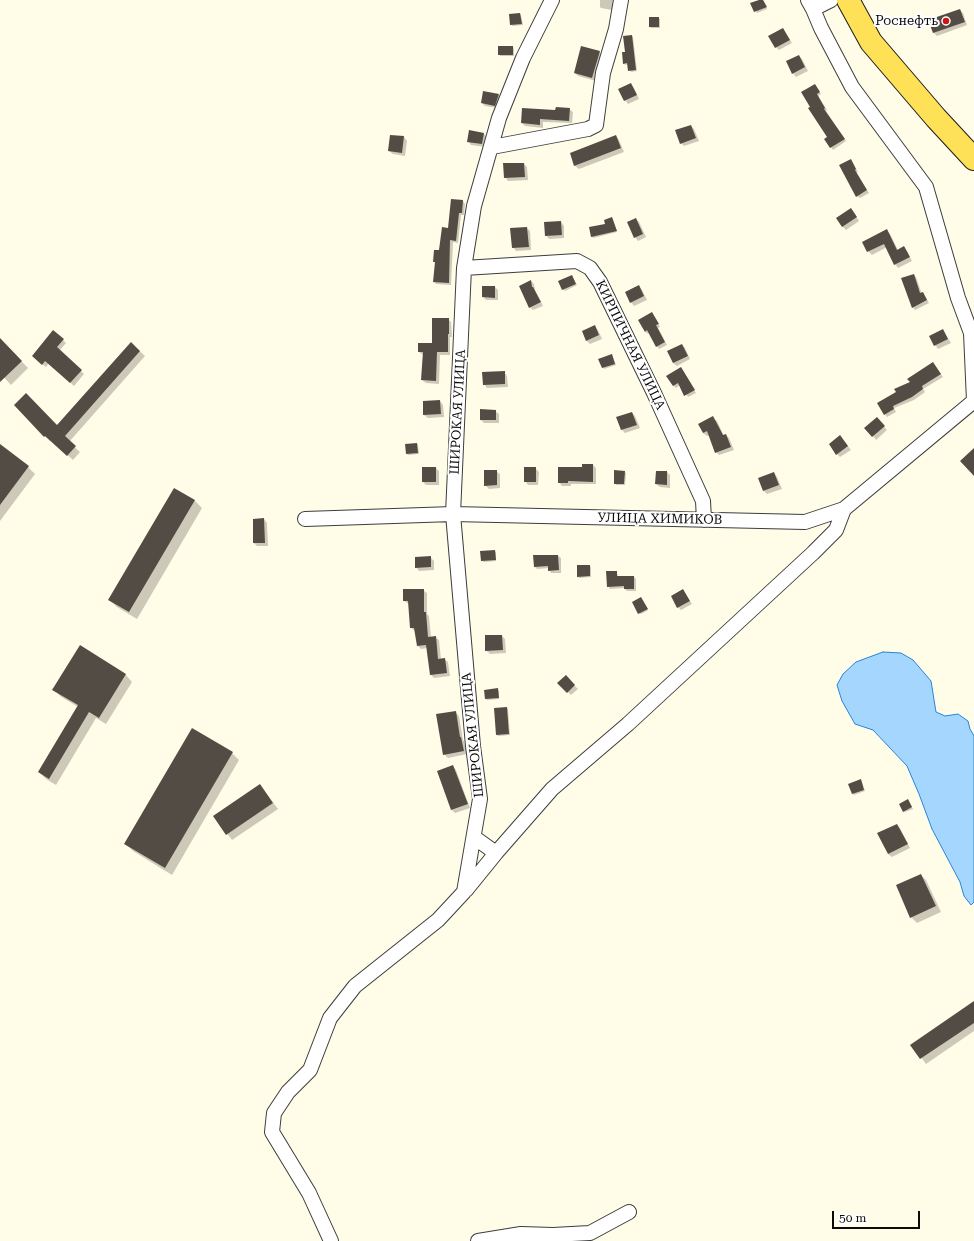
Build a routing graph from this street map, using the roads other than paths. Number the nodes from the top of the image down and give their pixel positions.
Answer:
1 (552, 0) edge
2 (621, 0) edge
3 (831, 0) edge
4 (848, 0) edge
5 (811, 5) edge
6 (492, 147) junction
7 (974, 159) edge
8 (464, 268) junction
9 (974, 401) edge
10 (844, 509) junction
11 (453, 514) junction
12 (305, 518) dead end
13 (704, 520) junction
14 (474, 838) junction
15 (496, 853) junction
16 (464, 892) junction
17 (628, 1212) dead end
18 (331, 1241) edge
19 (478, 1241) edge

1 - 6 street, ШИРОКАЯ УЛИЦА
2 - 6 street
3 - 5 street
4 - 7 main road
5 - 9 street
6 - 8 street, ШИРОКАЯ УЛИЦА
8 - 11 street, ШИРОКАЯ УЛИЦА
8 - 13 street, КИРПИЧНАЯ УЛИЦА
9 - 10 street, УЛИЦА ХИМИКОВ
10 - 13 street, УЛИЦА ХИМИКОВ
10 - 15 street
11 - 12 street, УЛИЦА ХИМИКОВ
11 - 13 street, УЛИЦА ХИМИКОВ
11 - 14 street, ШИРОКАЯ УЛИЦА
14 - 15 street
14 - 16 street, ШИРОКАЯ УЛИЦА
15 - 16 street
16 - 18 street
17 - 19 street

